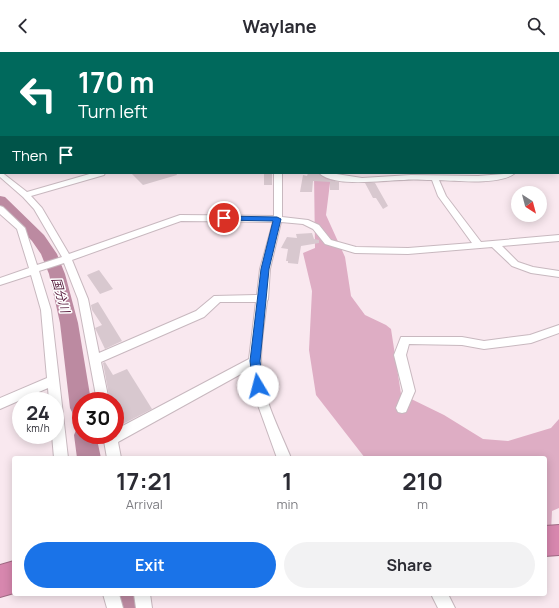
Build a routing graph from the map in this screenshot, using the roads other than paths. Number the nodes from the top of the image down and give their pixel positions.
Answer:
1 (1, 174) edge
2 (98, 174) edge
3 (280, 174) edge
4 (326, 174) edge
5 (508, 174) edge
6 (435, 179) junction
7 (26, 195) junction
8 (0, 209) edge
9 (277, 219) junction
10 (559, 238) edge
11 (478, 244) junction
12 (495, 244) junction
13 (64, 259) junction
14 (39, 268) junction
15 (559, 274) edge
16 (0, 282) edge
17 (263, 300) junction
18 (559, 329) edge
19 (95, 360) junction
20 (255, 361) junction
21 (54, 380) junction
22 (101, 392) edge
23 (0, 404) edge
24 (402, 408) dead end
25 (124, 430) edge
26 (111, 444) edge
27 (61, 456) edge
28 (114, 456) edge
29 (283, 456) edge
30 (559, 540) edge
31 (547, 541) edge
32 (12, 578) edge
33 (0, 581) edge
34 (112, 596) edge
35 (142, 596) edge
36 (440, 596) edge
37 (115, 608) edge
38 (144, 608) edge
39 (447, 608) edge

1 - 7 street
2 - 7 street
3 - 9 street
4 - 6 street
5 - 6 street
6 - 11 street
7 - 13 street
8 - 14 street
9 - 11 street
9 - 13 street
9 - 17 street
10 - 12 street
11 - 12 street
12 - 15 street
13 - 14 street
13 - 19 street
14 - 16 street
14 - 21 street
17 - 19 street
17 - 20 street
18 - 24 street
19 - 22 street
20 - 25 street
20 - 29 street
21 - 23 street
21 - 27 street
26 - 28 street
30 - 31 highway
32 - 33 highway
34 - 37 street
35 - 38 street
36 - 39 street

